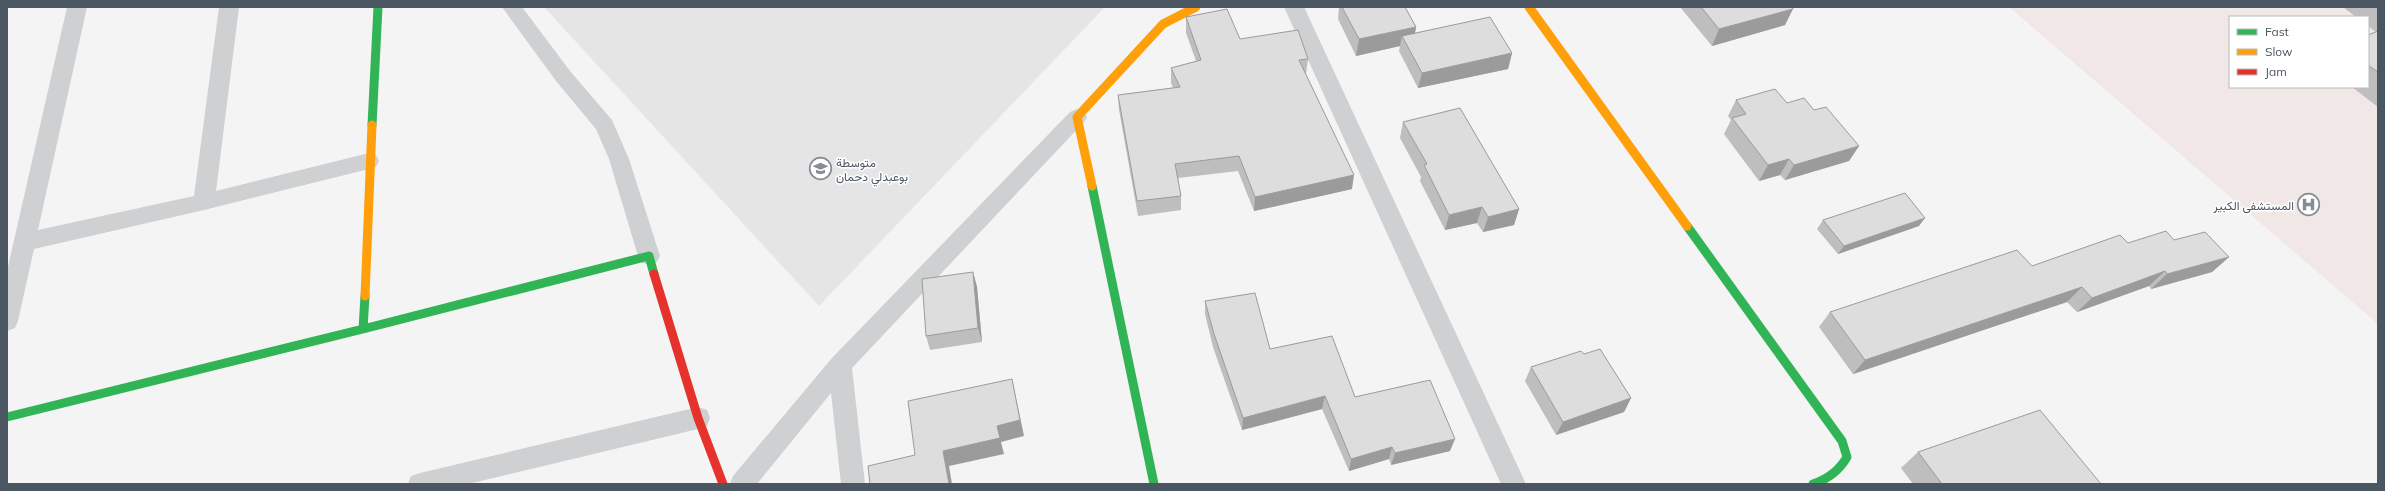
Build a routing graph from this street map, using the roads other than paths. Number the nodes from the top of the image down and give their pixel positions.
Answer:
1 (77, 7) edge
2 (229, 7) edge
3 (378, 7) edge
4 (512, 7) edge
5 (1196, 7) edge
6 (1294, 7) edge
7 (1529, 7) edge
8 (1077, 117) junction
9 (369, 161) junction
10 (204, 202) junction
11 (24, 242) junction
12 (649, 256) junction
13 (7, 321) edge
14 (363, 329) junction
15 (840, 365) junction
16 (7, 417) edge
17 (698, 418) junction
18 (420, 484) edge
19 (723, 484) edge
20 (742, 484) edge
21 (853, 484) edge
22 (1154, 484) edge
23 (1514, 484) edge
24 (1813, 484) edge

1 - 11 street
2 - 10 street
3 - 9 street
4 - 12 street
5 - 8 street
6 - 23 street
7 - 24 street
8 - 15 street
8 - 22 street
9 - 10 street
9 - 14 street
10 - 11 street
11 - 13 street
12 - 14 street
12 - 17 street
14 - 16 street
15 - 20 street
15 - 21 street
17 - 18 street
17 - 19 street

